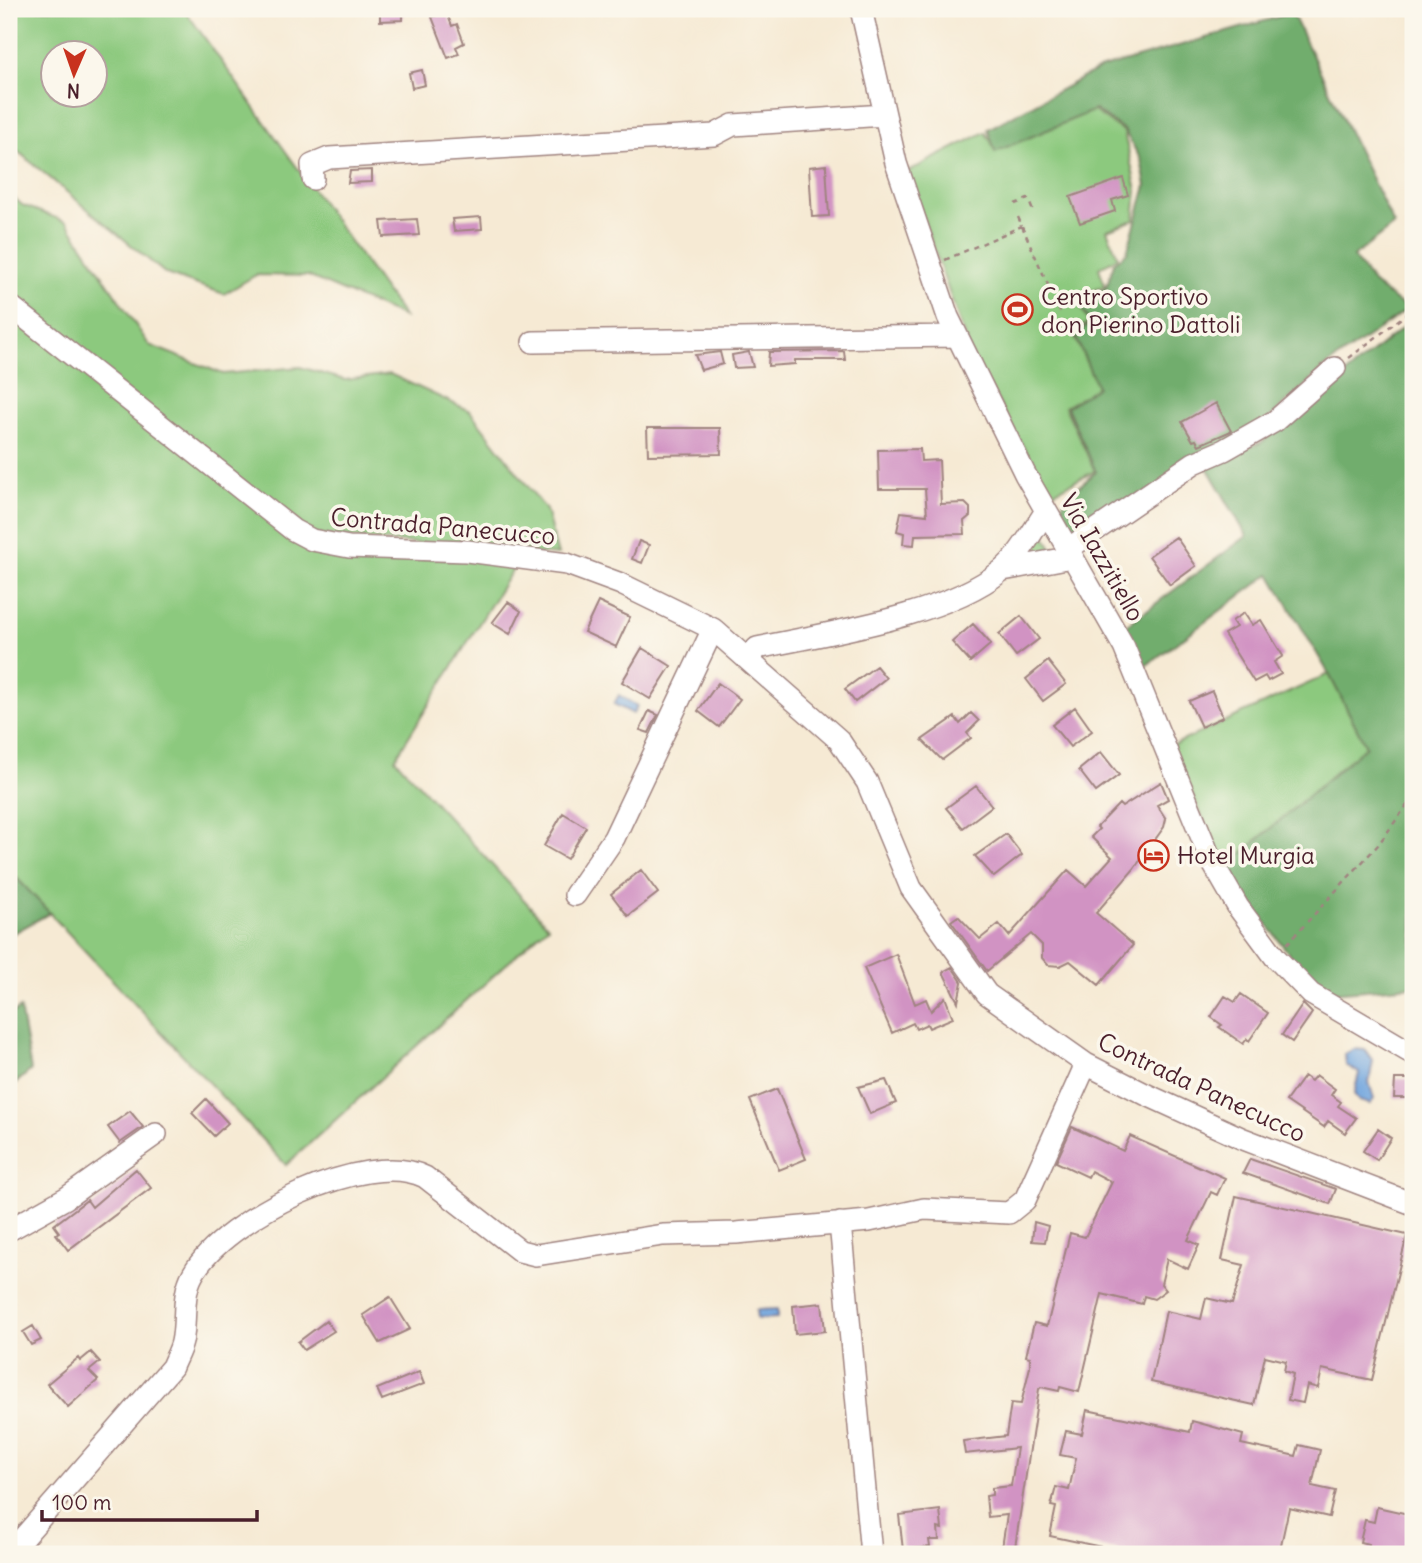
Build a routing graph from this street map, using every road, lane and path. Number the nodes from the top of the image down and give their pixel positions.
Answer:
1 (861, 9) edge
2 (884, 115) junction
3 (313, 179) dead end
4 (1015, 204) dead end
5 (1033, 211) dead end
6 (1018, 217) dead end
7 (1022, 226) junction
8 (942, 261) dead end
9 (9, 305) edge
10 (1413, 309) edge
11 (1060, 312) dead end
12 (957, 336) junction
13 (533, 342) dead end
14 (1335, 369) joint
15 (1046, 511) junction
16 (1070, 553) junction
17 (1003, 570) junction
18 (713, 629) junction
19 (748, 657) junction
20 (1413, 797) edge
21 (575, 895) dead end
22 (1275, 957) junction
23 (1413, 1054) edge
24 (1086, 1064) junction
25 (156, 1134) dead end
26 (1413, 1204) edge
27 (840, 1223) junction
28 (9, 1230) edge
29 (9, 1554) edge
30 (872, 1554) edge

1 - 2 street, Via Iazzitiello
2 - 3 street
2 - 12 street, Via Iazzitiello
4 - 5 path
6 - 7 path
7 - 8 path
7 - 11 path
9 - 18 street, Contrada Panecucco
10 - 14 path
12 - 13 street
12 - 15 street, Via Iazzitiello
14 - 16 street
15 - 16 street, Via Iazzitiello
15 - 17 street
16 - 17 street
16 - 22 street, Via Iazzitiello
17 - 19 street
18 - 19 street, Contrada Panecucco
18 - 21 street
19 - 24 street, Contrada Panecucco
20 - 22 path
22 - 23 street, Via Iazzitiello
24 - 26 street, Contrada Panecucco
24 - 27 street
25 - 28 street
27 - 29 street
27 - 30 street

